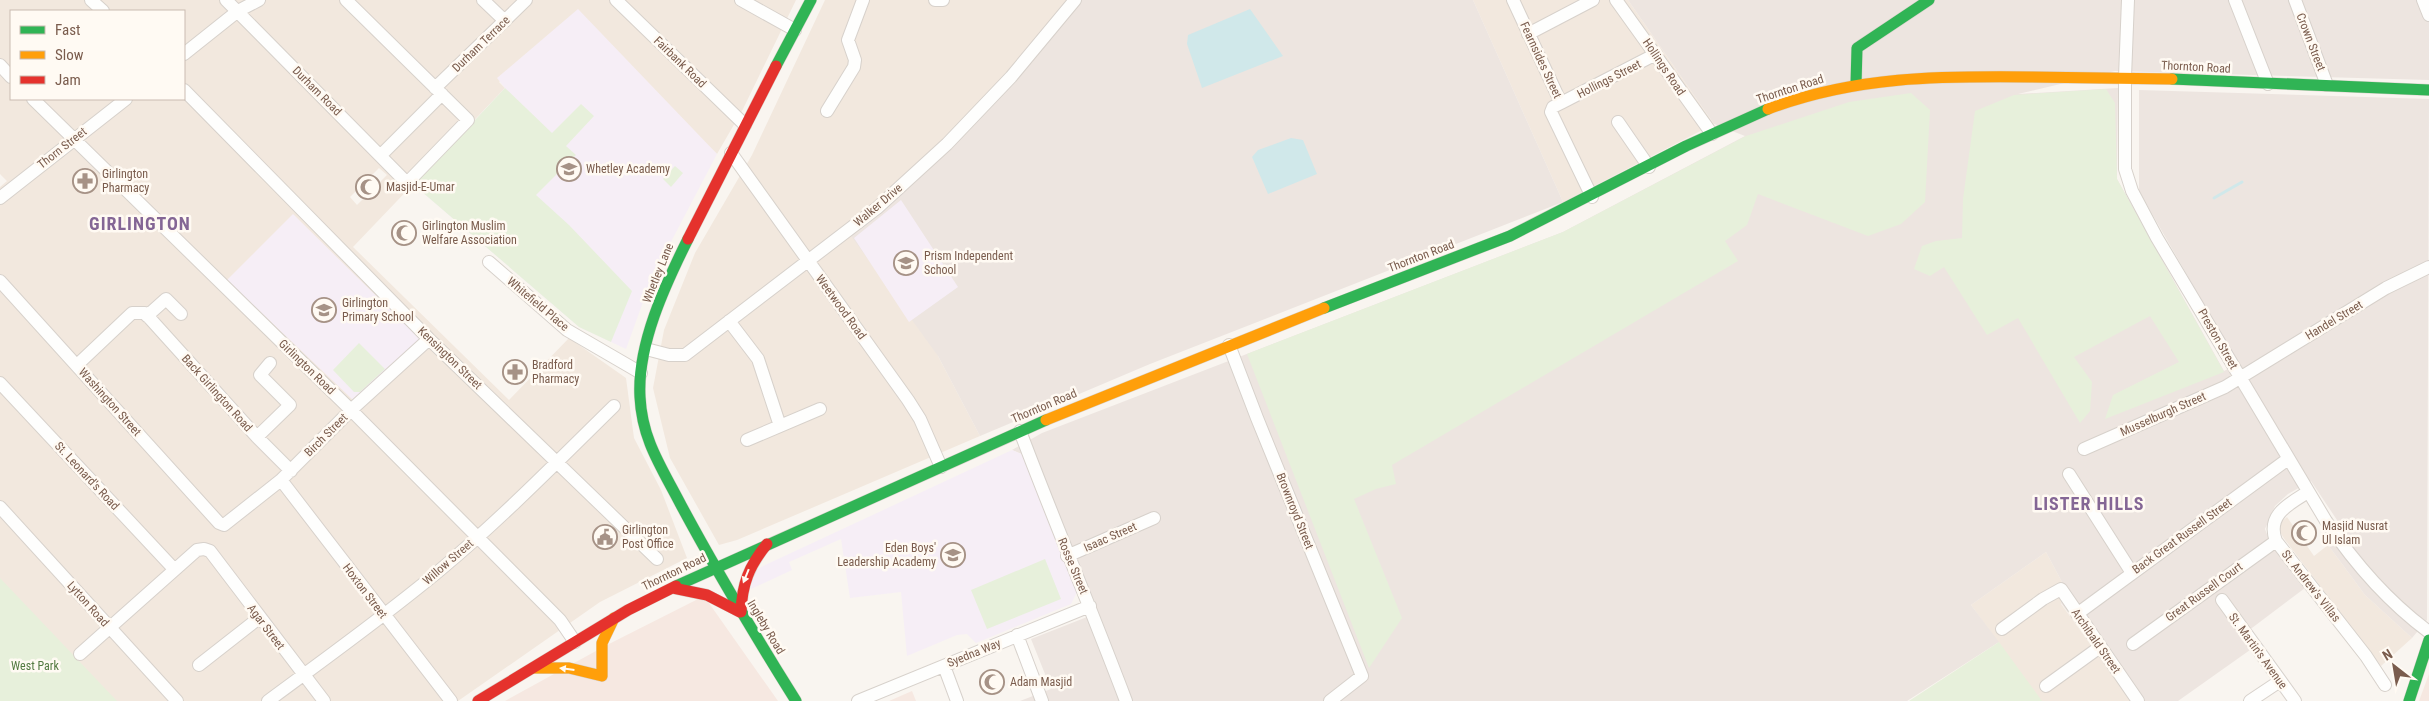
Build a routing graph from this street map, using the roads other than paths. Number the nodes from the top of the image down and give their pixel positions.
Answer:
1 (91, 0) edge
2 (226, 0) edge
3 (259, 0) edge
4 (346, 0) edge
5 (482, 0) edge
6 (526, 0) edge
7 (616, 0) edge
8 (741, 0) edge
9 (811, 0) edge
10 (863, 0) edge
11 (935, 0) edge
12 (944, 0) edge
13 (1075, 0) edge
14 (1513, 0) edge
15 (1593, 0) edge
16 (1616, 0) edge
17 (2128, 0) edge
18 (2235, 0) edge
19 (2295, 0) edge
20 (2423, 0) edge
21 (1920, 2) edge
22 (102, 10) edge
23 (238, 11) junction
24 (2429, 15) edge
25 (505, 21) junction
26 (795, 30) junction
27 (1528, 34) junction
28 (185, 53) edge
29 (1656, 54) junction
30 (0, 66) edge
31 (10, 76) edge
32 (2125, 77) junction
33 (1856, 84) junction
34 (2268, 84) junction
35 (2327, 85) junction
36 (2429, 90) edge
37 (185, 91) edge
38 (439, 91) junction
39 (34, 100) edge
40 (125, 100) edge
41 (1561, 104) junction
42 (828, 111) dead end
43 (1618, 122) dead end
44 (745, 125) junction
45 (1712, 134) junction
46 (73, 139) junction
47 (731, 153) junction
48 (380, 156) junction
49 (1649, 167) junction
50 (1592, 197) junction
51 (0, 198) edge
52 (807, 261) junction
53 (489, 262) dead end
54 (2429, 267) edge
55 (0, 281) edge
56 (181, 314) dead end
57 (146, 315) junction
58 (729, 321) junction
59 (430, 339) junction
60 (1229, 344) junction
61 (646, 349) junction
62 (270, 363) dead end
63 (77, 365) junction
64 (641, 373) junction
65 (2241, 378) junction
66 (0, 383) edge
67 (614, 406) dead end
68 (820, 409) dead end
69 (351, 410) junction
70 (780, 426) junction
71 (1020, 431) junction
72 (257, 437) junction
73 (747, 440) dead end
74 (2084, 449) dead end
75 (2288, 459) junction
76 (558, 461) junction
77 (941, 467) junction
78 (290, 470) junction
79 (2069, 474) dead end
80 (281, 480) junction
81 (2308, 492) junction
82 (0, 507) edge
83 (1154, 518) dead end
84 (219, 523) joint
85 (476, 536) junction
86 (2276, 541) junction
87 (768, 544) junction
88 (1067, 556) junction
89 (657, 559) dead end
90 (715, 567) junction
91 (174, 569) junction
92 (2132, 573) junction
93 (674, 588) junction
94 (2217, 593) junction
95 (1090, 606) junction
96 (741, 613) junction
97 (2077, 614) junction
98 (384, 615) junction
99 (259, 618) junction
100 (614, 618) junction
101 (110, 627) junction
102 (2002, 628) dead end
103 (2429, 632) edge
104 (1017, 635) junction
105 (2429, 640) edge
106 (575, 642) junction
107 (2133, 644) dead end
108 (2100, 647) junction
109 (80, 654) dead end
110 (199, 665) dead end
111 (944, 666) junction
112 (532, 668) junction
113 (303, 675) junction
114 (2280, 681) junction
115 (2385, 685) dead end
116 (2046, 686) dead end
117 (177, 701) edge
118 (268, 701) edge
119 (324, 701) edge
120 (451, 701) edge
121 (478, 701) edge
122 (796, 701) edge
123 (858, 701) edge
124 (957, 701) edge
125 (1042, 701) edge
126 (1126, 701) edge
127 (1330, 701) edge
128 (2138, 701) edge
129 (2250, 701) edge
130 (2295, 701) edge
131 (2409, 701) edge

1 - 22 street
2 - 23 street, Durham Road
3 - 23 street
4 - 38 street
5 - 25 street
6 - 25 street, Durham Terrace
7 - 44 street, Fairbank Road
8 - 26 street
9 - 26 main road, Whetley Lane
10 - 42 street
11 - 12 street
13 - 52 street, Walker Drive
14 - 27 street, Fearnsides Street
15 - 27 street
16 - 29 street, Hollings Road
17 - 32 street, Preston Street
18 - 34 street
19 - 35 street, Crown Street
20 - 24 street
21 - 33 main road
23 - 28 street
23 - 48 street, Durham Road
25 - 38 street, Durham Terrace
26 - 44 main road, Whetley Lane
27 - 41 street, Fearnsides Street
29 - 41 street, Hollings Street
29 - 45 street, Hollings Road
30 - 31 street
32 - 33 main road, Thornton Road
32 - 34 main road, Thornton Road
32 - 65 street, Preston Street
33 - 45 main road, Thornton Road
34 - 35 main road, Thornton Road
35 - 36 main road, Thornton Road
37 - 59 street, Kensington Street
38 - 48 street, Durham Terrace
38 - 48 street, Durham Road
39 - 46 street, Girlington Road
40 - 46 street, Thorn Street
41 - 50 street, Fearnsides Street
43 - 49 street
44 - 47 main road, Whetley Lane
45 - 49 main road, Thornton Road
46 - 51 street, Thorn Street
46 - 69 street, Girlington Road
47 - 52 street, Weetwood Road
47 - 61 main road, Whetley Lane
49 - 50 main road, Thornton Road
50 - 60 main road, Thornton Road
52 - 58 street, Walker Drive
52 - 77 street, Weetwood Road
53 - 64 street, Whitefield Place
54 - 65 street, Handel Street
55 - 63 street, Washington Street
56 - 57 street
57 - 63 street
57 - 72 street, Back Girlington Road
58 - 61 street, Walker Drive
58 - 70 street
59 - 69 street, Birch Street
59 - 76 street, Kensington Street
60 - 71 main road, Thornton Road
60 - 127 street, Brownroyd Street
61 - 64 main road, Whetley Lane
62 - 72 street
63 - 84 street, Washington Street
64 - 90 main road, Whetley Lane
65 - 74 street, Musselburgh Street
65 - 75 street, Preston Street
66 - 91 street, St. Leonard's Road
67 - 76 street, Willow Street
68 - 70 street
69 - 78 street, Birch Street
69 - 85 street, Girlington Road
70 - 73 street
71 - 77 main road, Thornton Road
71 - 88 street, Rosse Street
72 - 78 street, Back Girlington Road
75 - 81 street, Preston Street
75 - 92 street, Back Great Russell Street
76 - 85 street, Willow Street
76 - 89 street, Kensington Street
77 - 87 main road, Thornton Road
78 - 80 street, Birch Street
79 - 92 street
80 - 84 street, Birch Street
80 - 98 street, Hoxton Street
81 - 86 street, St. Andrew's Villas
81 - 103 street, Preston Street
82 - 101 street, Lytton Road
83 - 88 street, Isaac Street
85 - 98 street, Willow Street
85 - 106 street, Girlington Road
86 - 94 street, Great Russell Court
86 - 115 street, St. Andrew's Villas
87 - 90 main road, Thornton Road
87 -> 96 main road
88 - 95 street, Rosse Street
90 - 93 main road, Thornton Road
90 - 96 main road, Ingleby Road
91 - 99 street, Agar Street
91 - 101 street
92 - 97 street, Back Great Russell Street
93 - 96 main road
93 - 100 main road, Thornton Road
94 - 107 street, Great Russell Court
94 - 114 street, St. Martin's Avenue
95 - 104 street, Syedna Way
95 - 126 street, Rosse Street
96 - 122 main road, Ingleby Road
97 - 102 street, Archibald Street
97 - 108 street, Archibald Street
98 - 113 street, Willow Street
98 - 120 street, Hoxton Street
99 - 110 street
99 - 113 street, Agar Street
100 - 106 main road, Thornton Road
100 -> 112 main road
101 - 109 street
101 - 117 street, Lytton Road
104 - 111 street, Syedna Way
104 - 125 street
105 - 131 main road
106 - 112 main road, Thornton Road
108 - 116 street
108 - 128 street, Archibald Street
111 - 123 street, Syedna Way
111 - 124 street
112 - 121 main road, Thornton Road
113 - 118 street, Willow Street
113 - 119 street, Agar Street
114 - 129 street
114 - 130 street, St. Martin's Avenue

